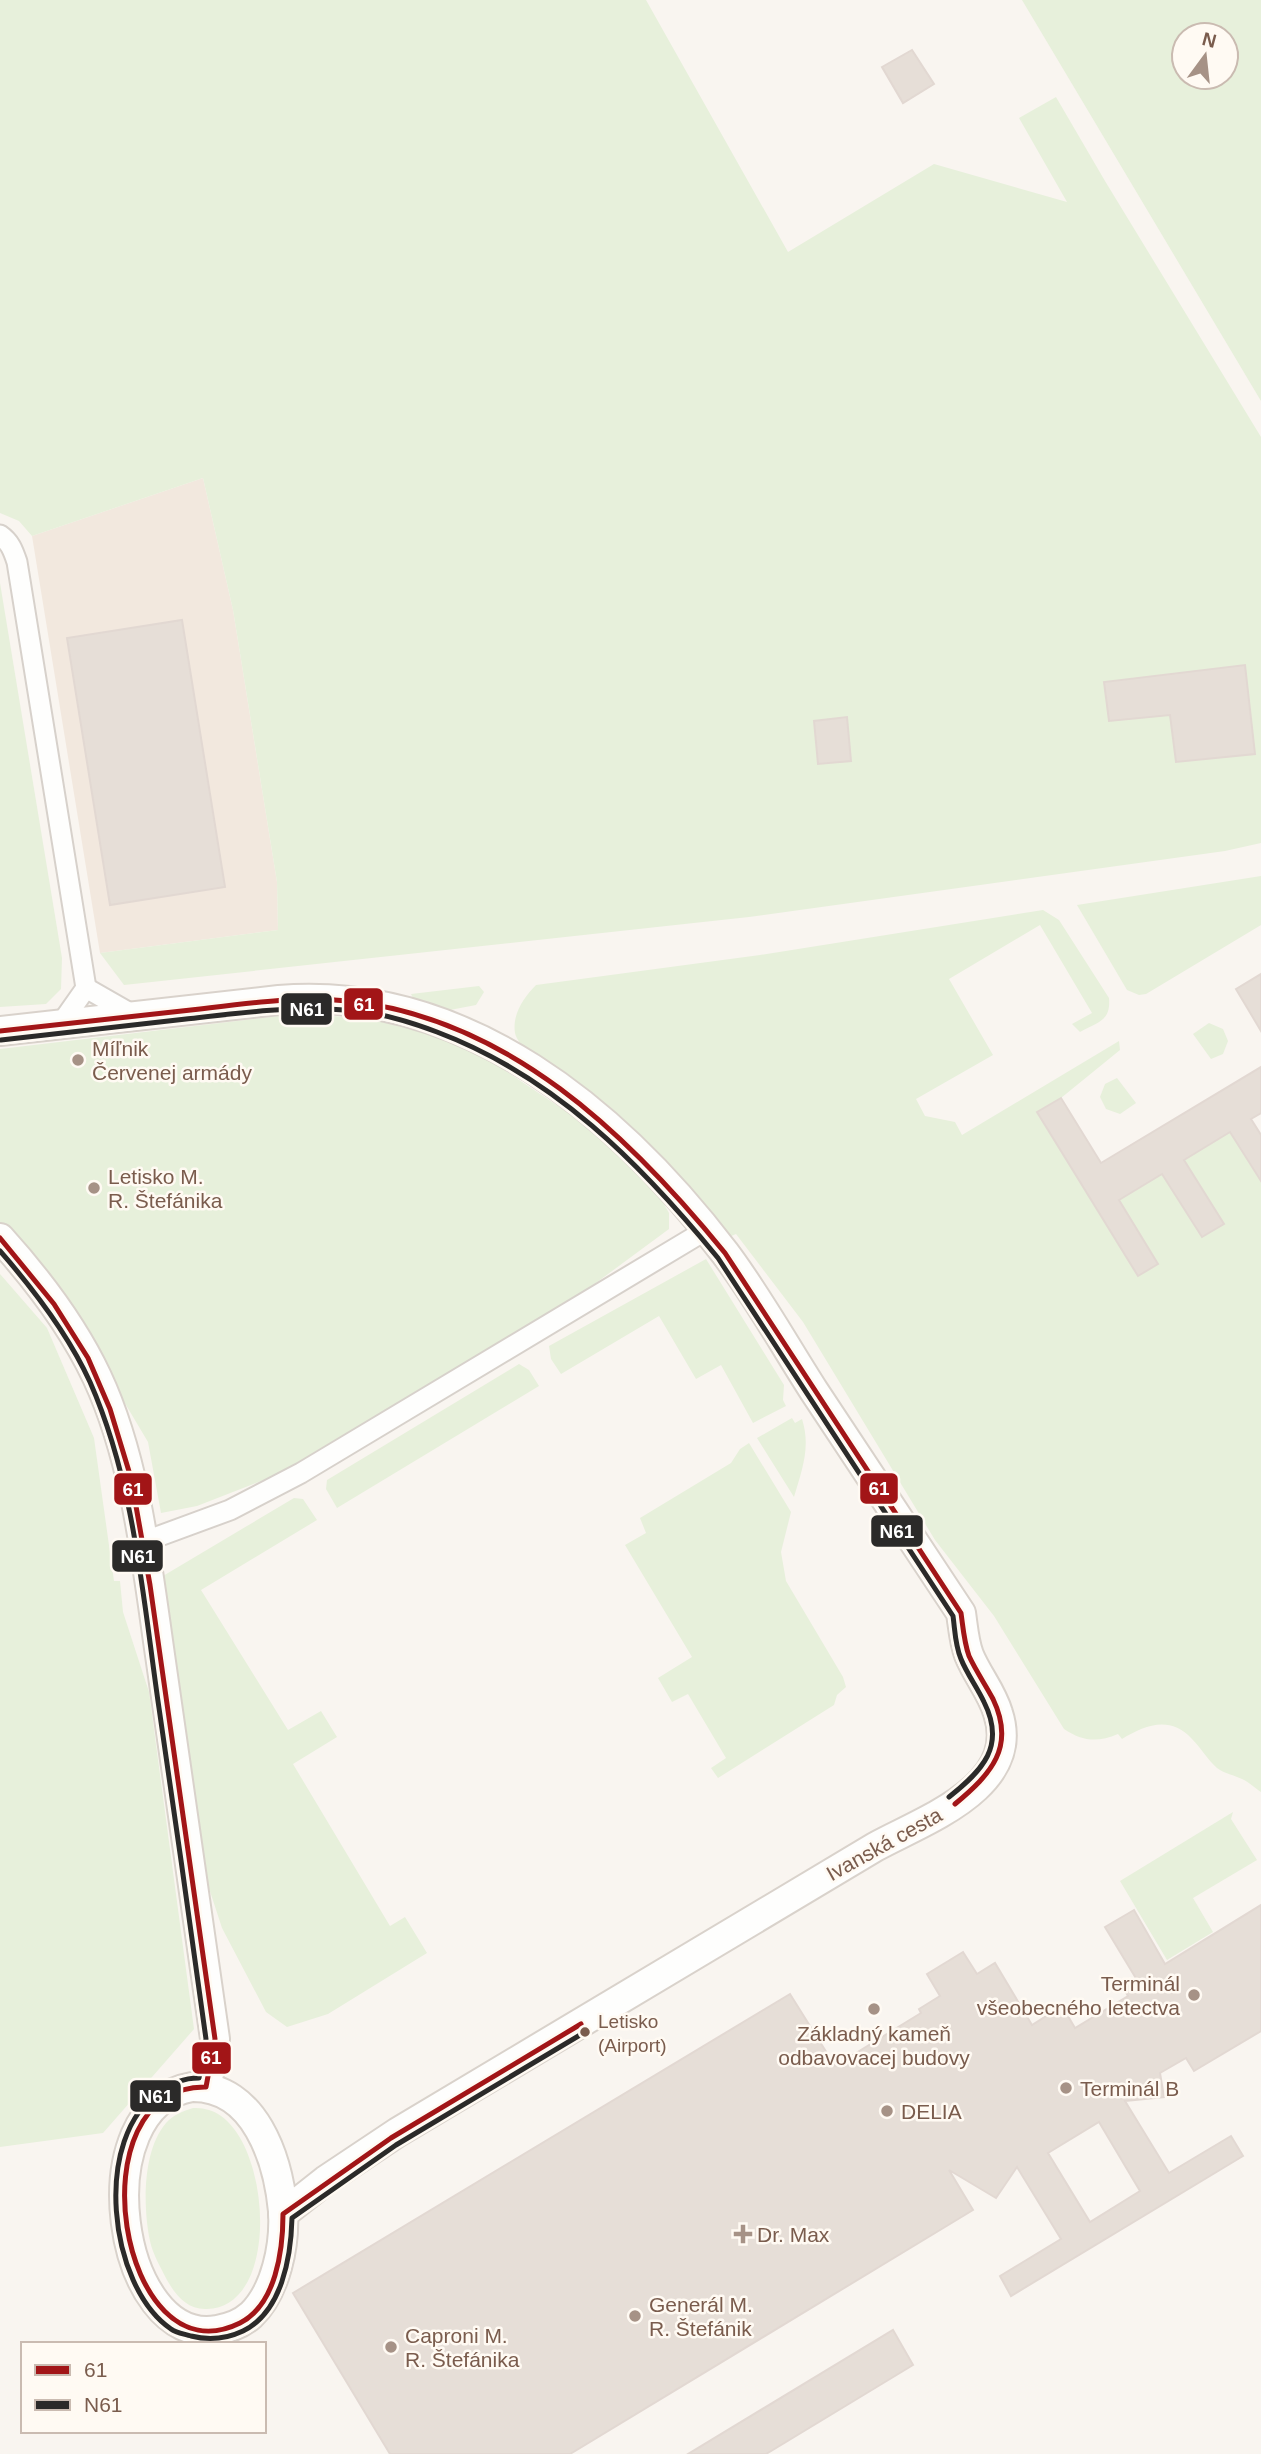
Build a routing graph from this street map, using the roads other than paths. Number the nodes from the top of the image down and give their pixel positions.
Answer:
1 (0, 535) edge
2 (86, 988) junction
3 (135, 1016) junction
4 (60, 1025) junction
5 (0, 1031) edge
6 (706, 1230) junction
7 (0, 1238) edge
8 (143, 1542) junction
9 (206, 2087) junction
10 (283, 2214) junction

1 - 2 street
2 - 3 street
2 - 4 street
3 - 4 street, Ivanská cesta
3 - 6 street, Ivanská cesta
4 - 5 street, Ivanská cesta
6 - 8 street
6 - 10 street, Ivanská cesta
7 - 8 street
8 - 9 street
9 - 10 street
9 - 10 street

